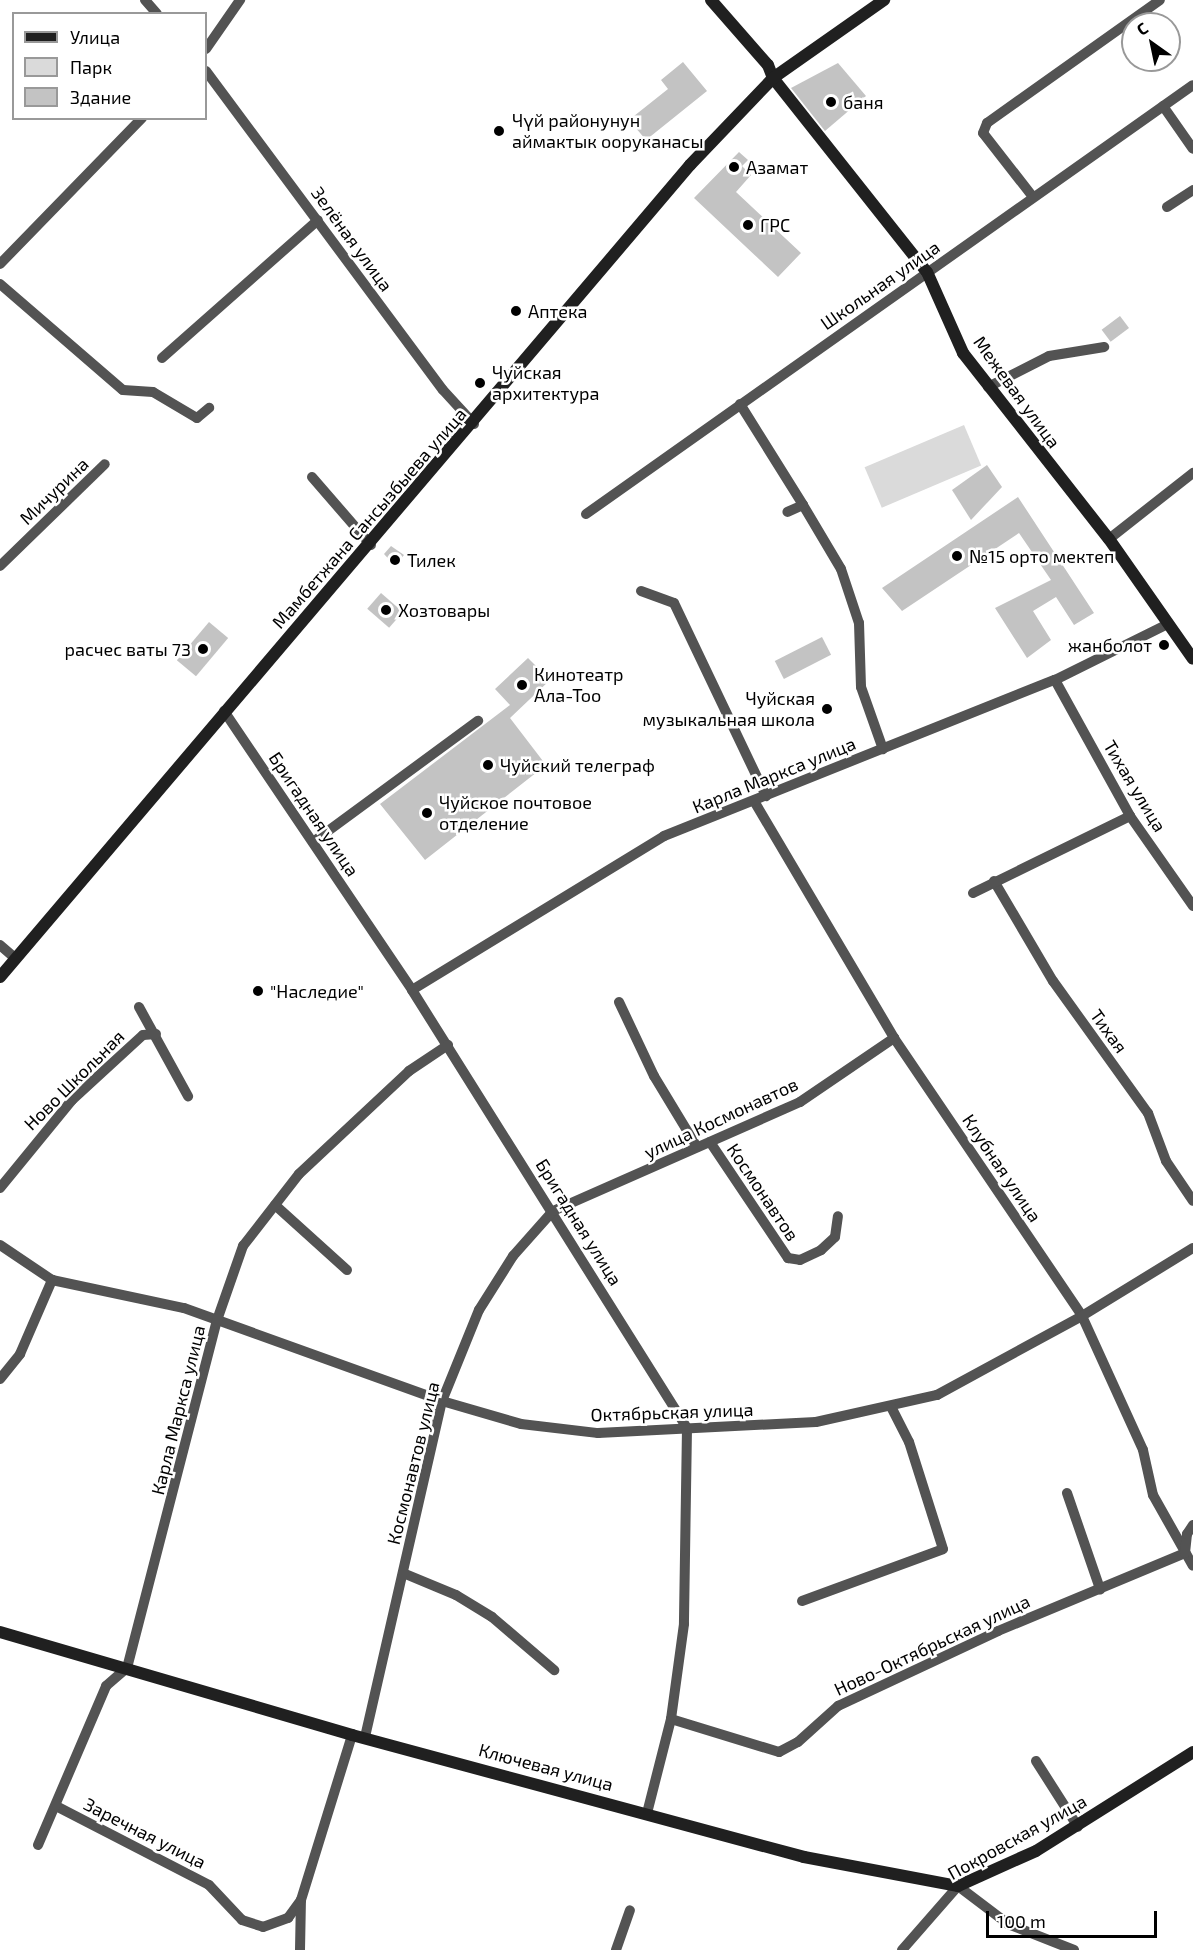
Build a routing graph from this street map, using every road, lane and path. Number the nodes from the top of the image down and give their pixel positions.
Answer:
1 (145, 0) edge
2 (240, 0) edge
3 (711, 0) edge
4 (884, 0) edge
5 (1160, 0) edge
6 (154, 12) edge
7 (207, 48) edge
8 (207, 72) edge
9 (773, 78) junction
10 (1193, 85) edge
11 (1163, 106) junction
12 (140, 120) edge
13 (1193, 149) edge
14 (1193, 190) edge
15 (1033, 197) junction
16 (1167, 207) dead end
17 (318, 220) junction
18 (0, 264) edge
19 (927, 272) junction
20 (0, 284) edge
21 (1104, 347) dead end
22 (162, 358) dead end
23 (988, 387) junction
24 (740, 404) junction
25 (209, 408) dead end
26 (474, 424) junction
27 (105, 464) dead end
28 (1193, 473) edge
29 (312, 477) dead end
30 (803, 505) junction
31 (787, 512) dead end
32 (586, 514) dead end
33 (1109, 539) junction
34 (371, 545) junction
35 (0, 566) edge
36 (641, 591) dead end
37 (1166, 625) junction
38 (1193, 659) edge
39 (1055, 680) junction
40 (224, 711) junction
41 (478, 721) dead end
42 (883, 749) junction
43 (766, 796) junction
44 (753, 801) junction
45 (1130, 816) junction
46 (313, 842) junction
47 (994, 881) junction
48 (973, 893) dead end
49 (1193, 906) edge
50 (0, 945) edge
51 (15, 958) junction
52 (0, 977) edge
53 (412, 990) junction
54 (619, 1002) dead end
55 (140, 1007) dead end
56 (156, 1034) junction
57 (894, 1038) junction
58 (447, 1045) junction
59 (188, 1096) dead end
60 (710, 1142) junction
61 (698, 1148) junction
62 (0, 1188) edge
63 (1193, 1201) edge
64 (275, 1205) junction
65 (553, 1211) junction
66 (838, 1216) dead end
67 (0, 1245) edge
68 (1193, 1248) edge
69 (347, 1270) dead end
70 (52, 1280) junction
71 (1082, 1316) junction
72 (216, 1323) junction
73 (0, 1379) edge
74 (442, 1401) junction
75 (892, 1407) junction
76 (687, 1428) junction
77 (1067, 1494) dead end
78 (1193, 1525) edge
79 (1185, 1553) junction
80 (1193, 1566) edge
81 (403, 1573) junction
82 (1100, 1588) junction
83 (802, 1601) dead end
84 (0, 1632) edge
85 (127, 1668) junction
86 (554, 1670) dead end
87 (671, 1719) junction
88 (352, 1735) junction
89 (365, 1737) junction
90 (1193, 1752) edge
91 (1036, 1761) dead end
92 (56, 1806) junction
93 (647, 1813) junction
94 (1078, 1827) junction
95 (38, 1845) dead end
96 (958, 1886) junction
97 (301, 1900) junction
98 (630, 1910) dead end
99 (300, 1950) edge
100 (616, 1950) edge
101 (902, 1950) edge
102 (1074, 1950) edge

1 - 6 street
2 - 7 street
3 - 9 street, Межевая улица
4 - 9 street, Мамбетжана Сансызбыева улица
5 - 15 street
8 - 17 street, Зелёная улица
9 - 19 street, Межевая улица
9 - 26 street, Мамбетжана Сансызбыева улица
10 - 11 street, Школьная улица
11 - 13 street
11 - 15 street, Школьная улица
12 - 18 street
14 - 16 street
15 - 19 street, Школьная улица
17 - 22 street
17 - 26 street, Зелёная улица
19 - 23 street, Межевая улица
19 - 24 street, Школьная улица
20 - 25 street
21 - 23 street
23 - 33 street, Межевая улица
24 - 30 street
24 - 32 street, Школьная улица
26 - 34 street, Мамбетжана Сансызбыева улица
27 - 35 street, Мичурина
28 - 33 street
29 - 34 street
30 - 31 street
30 - 42 street
33 - 37 street, Межевая улица
34 - 40 street, Мамбетжана Сансызбыева улица
36 - 43 street
37 - 38 street, Межевая улица
37 - 39 street, Карла Маркса улица
39 - 42 street, Карла Маркса улица
39 - 45 street, Тихая улица
40 - 46 street, Бригадная улица
40 - 51 street, Мамбетжана Сансызбыева улица
41 - 46 street
42 - 43 street, Карла Маркса улица
43 - 44 street, Карла Маркса улица
44 - 53 street, Карла Маркса улица
44 - 57 street, Клубная улица
45 - 47 street
45 - 49 street, Тихая улица
46 - 53 street, Бригадная улица
47 - 48 street
47 - 63 street, Тихая
50 - 51 street
51 - 52 street, Мамбетжана Сансызбыева улица
53 - 58 street, Бригадная улица
54 - 61 street, Космонавтов
55 - 56 street
56 - 59 street
56 - 62 street, Ново Школьная
57 - 60 street, улица Космонавтов
57 - 71 street, Клубная улица
58 - 64 street, Карла Маркса улица
58 - 65 street, Бригадная улица
60 - 61 street, улица Космонавтов
60 - 66 street, Космонавтов
61 - 65 street, улица Космонавтов
64 - 69 street
64 - 72 street, Карла Маркса улица
65 - 74 street, Космонавтов улица
65 - 76 street, Бригадная улица
67 - 70 street, Октябрьская улица
68 - 71 street, Октябрьская улица
70 - 72 street, Октябрьская улица
70 - 73 street
71 - 75 street, Октябрьская улица
71 - 79 street, Клубная улица
72 - 74 street, Октябрьская улица
72 - 85 street, Карла Маркса улица
74 - 76 street, Октябрьская улица
74 - 81 street, Космонавтов улица
75 - 76 street, Октябрьская улица
75 - 83 street
76 - 87 street
77 - 82 street
78 - 79 street
79 - 80 street, Клубная улица
79 - 82 street, Ново-Октябрьская улица
81 - 86 street, Космонавтов улица
81 - 89 street, Космонавтов улица
82 - 87 street, Ново-Октябрьская улица
84 - 85 street, Ключевая улица
85 - 88 street, Ключевая улица
85 - 92 street
87 - 93 street
88 - 89 street, Ключевая улица
88 - 97 street
89 - 93 street, Ключевая улица
90 - 94 street, Покровская улица
91 - 94 street
92 - 95 street
92 - 97 street, Заречная улица
93 - 96 street, Ключевая улица
94 - 96 street, Покровская улица
96 - 101 street, Покровская улица
96 - 102 street, Ключевая улица
97 - 99 street
98 - 100 street

